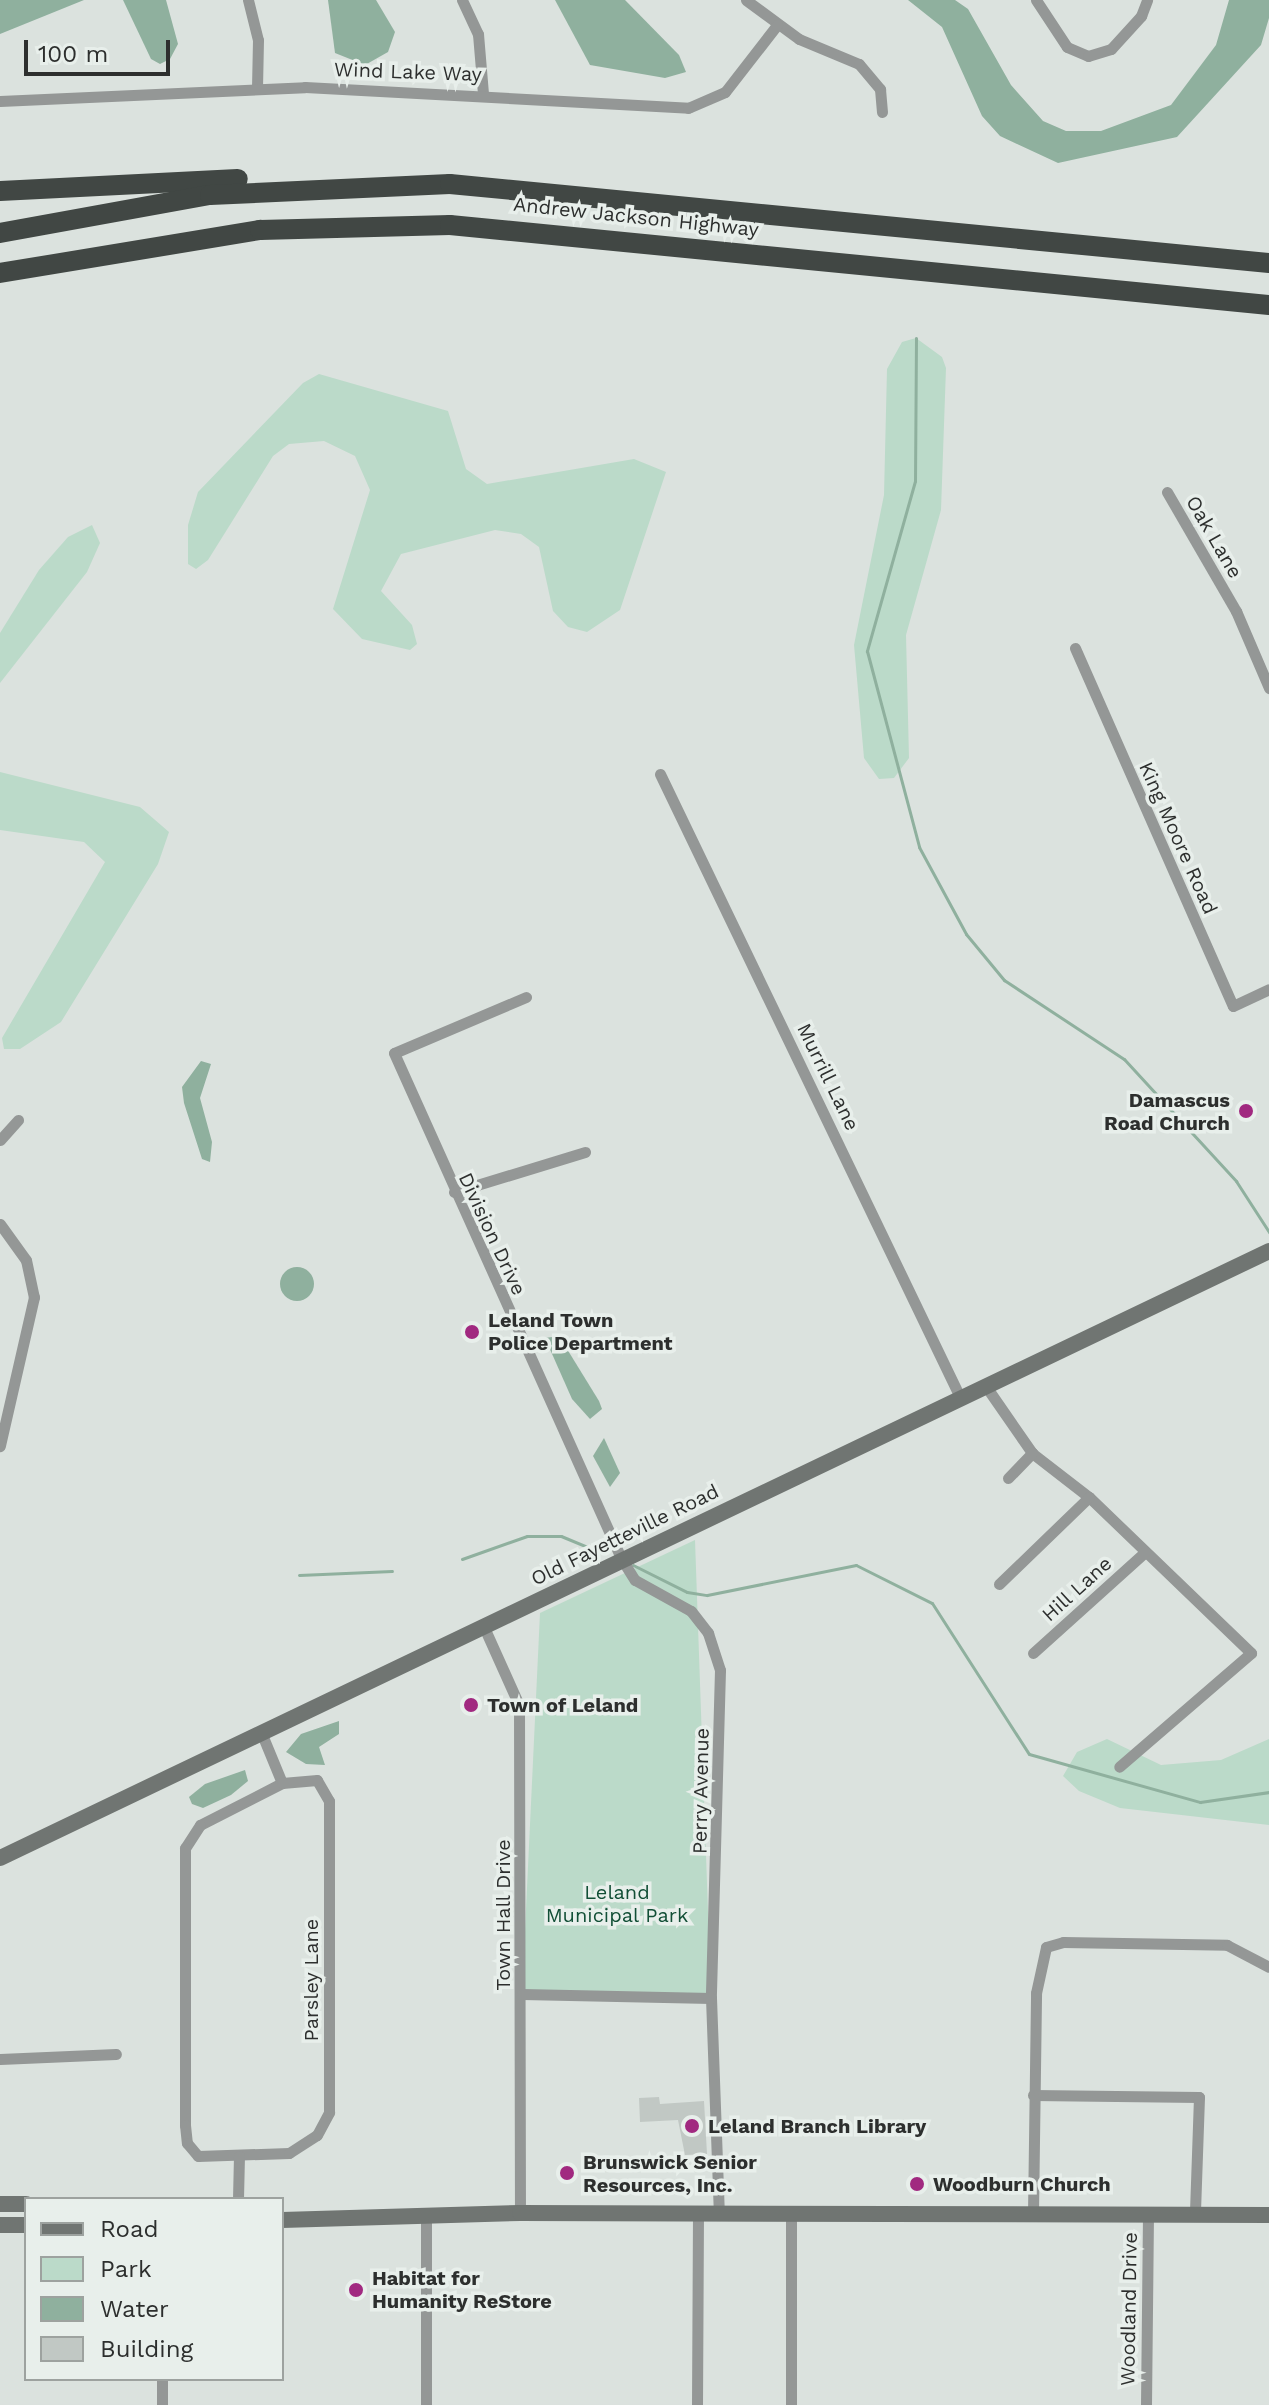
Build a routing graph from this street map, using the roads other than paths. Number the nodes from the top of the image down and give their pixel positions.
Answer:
1 (248, 0) edge
2 (462, 0) edge
3 (746, 0) edge
4 (1036, 0) edge
5 (1147, 0) edge
6 (777, 25) junction
7 (257, 87) junction
8 (483, 93) junction
9 (0, 101) edge
10 (882, 112) dead end
11 (362, 184) junction
12 (0, 191) edge
13 (0, 233) edge
14 (1269, 263) edge
15 (0, 273) edge
16 (1269, 305) edge
17 (1167, 492) dead end
18 (1075, 648) dead end
19 (1269, 688) edge
20 (660, 774) dead end
21 (1269, 989) edge
22 (526, 997) dead end
23 (18, 1120) dead end
24 (0, 1140) edge
25 (585, 1152) dead end
26 (454, 1192) junction
27 (0, 1224) edge
28 (1269, 1251) edge
29 (985, 1385) junction
30 (960, 1397) junction
31 (0, 1446) edge
32 (1032, 1453) junction
33 (1008, 1478) dead end
34 (1089, 1497) junction
35 (1145, 1552) junction
36 (621, 1558) junction
37 (999, 1584) dead end
38 (483, 1625) junction
39 (1033, 1653) dead end
40 (261, 1732) junction
41 (1119, 1767) dead end
42 (282, 1783) junction
43 (0, 1858) edge
44 (1269, 1967) edge
45 (522, 1994) junction
46 (711, 1998) junction
47 (116, 2054) dead end
48 (0, 2059) edge
49 (1033, 2095) junction
50 (239, 2156) junction
51 (238, 2197) edge
52 (0, 2204) edge
53 (24, 2204) edge
54 (284, 2210) edge
55 (520, 2213) junction
56 (719, 2213) junction
57 (1033, 2213) junction
58 (426, 2214) junction
59 (698, 2214) junction
60 (1148, 2214) junction
61 (1195, 2214) junction
62 (323, 2215) junction
63 (1269, 2215) edge
64 (791, 2216) junction
65 (284, 2220) edge
66 (0, 2225) edge
67 (24, 2225) edge
68 (162, 2381) edge
69 (162, 2405) edge
70 (426, 2405) edge
71 (697, 2405) edge
72 (791, 2405) edge
73 (1146, 2405) edge

1 - 7 street
2 - 8 street
3 - 6 street
4 - 5 street
6 - 8 street, Wind Lake Way
6 - 10 street
7 - 8 street, Wind Lake Way
7 - 9 street, Wind Lake Way
11 - 12 highway
11 - 13 highway, Andrew Jackson Highway
11 - 14 highway, Andrew Jackson Highway
15 - 16 highway, Andrew Jackson Highway
17 - 19 street, Oak Lane
18 - 21 street, King Moore Road
20 - 30 street, Murrill Lane
22 - 26 street, Division Drive
23 - 24 street
25 - 26 street
26 - 36 street, Division Drive
27 - 31 street
28 - 29 street, Old Fayetteville Road
29 - 30 street, Old Fayetteville Road
29 - 32 street
30 - 36 street, Old Fayetteville Road
32 - 33 street
32 - 34 street
34 - 35 street
34 - 37 street
35 - 39 street, Hill Lane
35 - 41 street
36 - 38 street, Old Fayetteville Road
36 - 46 street, Perry Avenue
38 - 40 street, Old Fayetteville Road
38 - 45 street, Town Hall Drive
40 - 42 street
40 - 43 street, Old Fayetteville Road
42 - 50 street, Parsley Lane
42 - 50 street, Parsley Lane
44 - 49 street
45 - 46 street
45 - 55 street, Town Hall Drive
46 - 56 street, Perry Avenue
47 - 48 street
49 - 57 street
49 - 61 street
50 - 51 street
52 - 53 street
54 - 62 street
55 - 58 street
55 - 59 street
56 - 59 street
56 - 64 street
57 - 60 street
57 - 64 street
58 - 62 street
58 - 70 street
59 - 71 street
60 - 61 street
60 - 73 street, Woodland Drive
61 - 63 street
62 - 65 street
64 - 72 street
66 - 67 street
68 - 69 street

